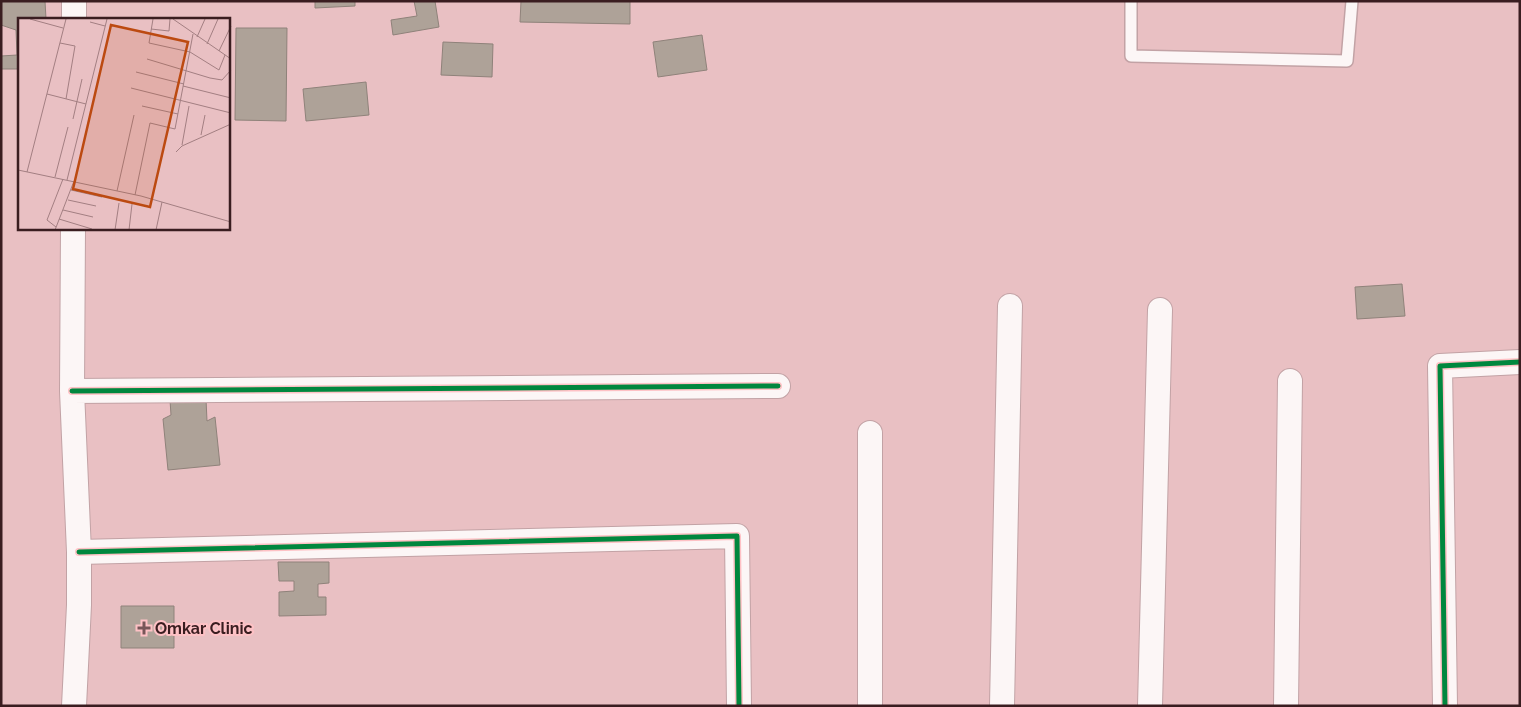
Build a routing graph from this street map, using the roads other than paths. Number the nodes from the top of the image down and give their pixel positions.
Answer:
1 (74, 1) edge
2 (1131, 1) edge
3 (1352, 1) edge
4 (74, 18) edge
5 (73, 230) edge
6 (1010, 306) dead end
7 (1160, 310) dead end
8 (1520, 362) edge
9 (1290, 381) dead end
10 (778, 386) dead end
11 (72, 391) junction
12 (870, 433) dead end
13 (79, 552) junction
14 (74, 706) edge
15 (739, 706) edge
16 (870, 706) edge
17 (1002, 706) edge
18 (1150, 706) edge
19 (1286, 706) edge
20 (1444, 706) edge

1 - 4 street
2 - 3 lane
5 - 11 street
6 - 17 street
7 - 18 street
8 - 20 street
9 - 19 street
10 - 11 street
11 - 13 street
12 - 16 street
13 - 14 street
13 - 15 street

